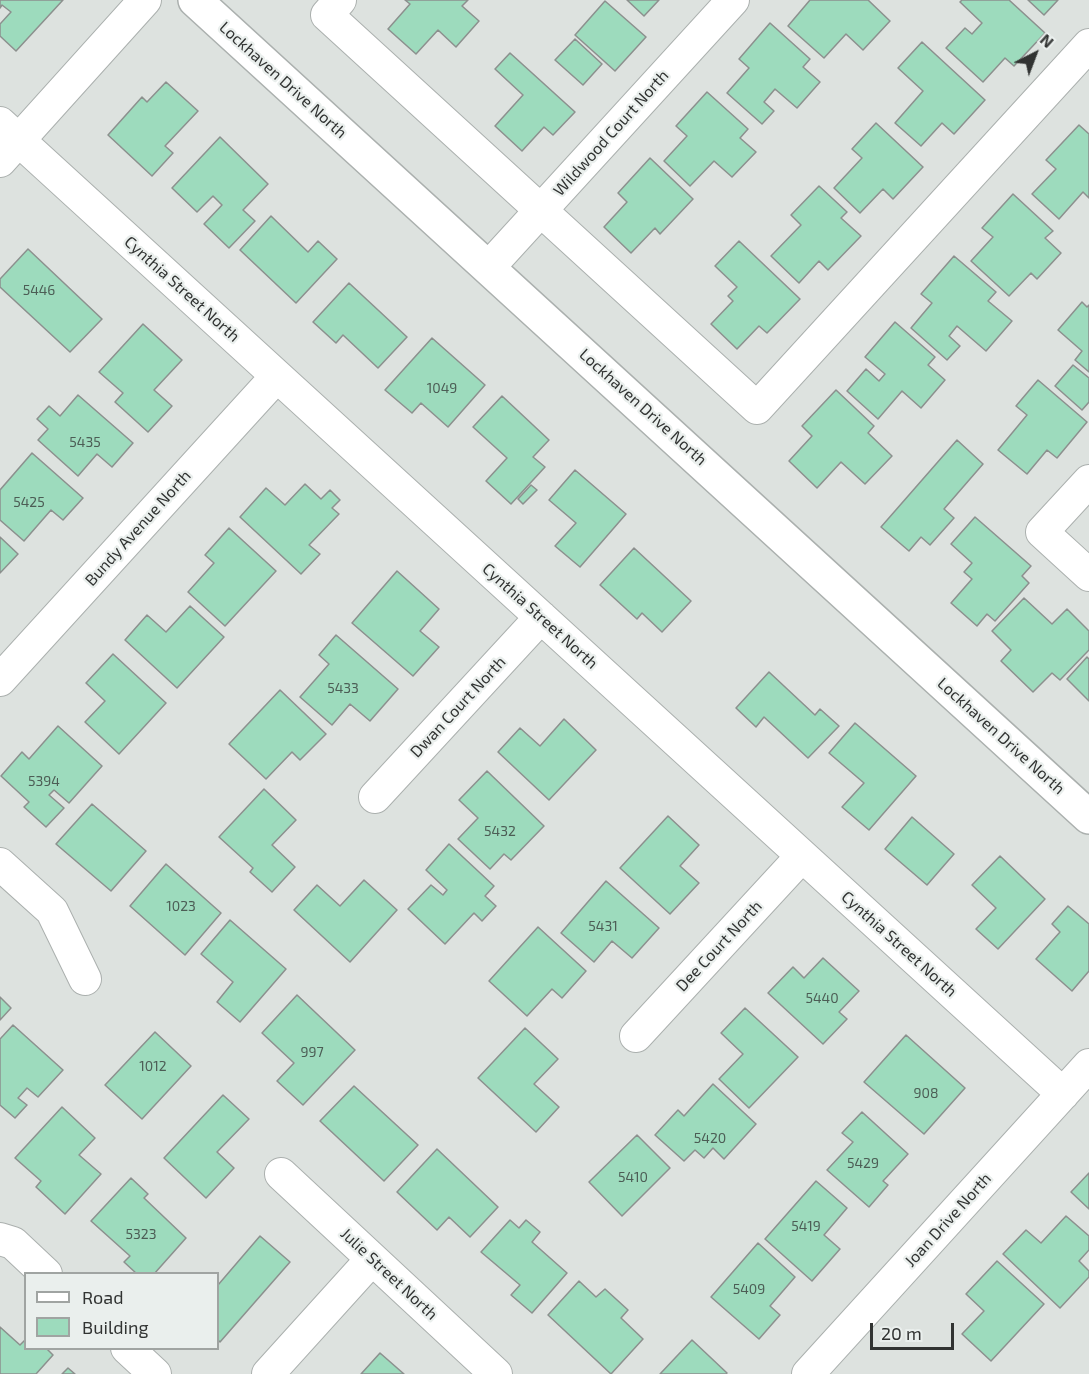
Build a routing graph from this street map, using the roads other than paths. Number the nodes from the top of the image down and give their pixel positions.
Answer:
1 (145, 0) edge
2 (195, 0) edge
3 (340, 0) edge
4 (733, 0) edge
5 (1089, 45) edge
6 (6, 141) edge
7 (541, 210) junction
8 (489, 267) junction
9 (277, 376) junction
10 (1089, 481) edge
11 (1089, 575) edge
12 (541, 617) junction
13 (0, 681) edge
14 (375, 797) dead end
15 (1089, 816) edge
16 (802, 856) junction
17 (0, 864) edge
18 (85, 979) dead end
19 (636, 1036) dead end
20 (1089, 1065) edge
21 (1063, 1094) junction
22 (281, 1174) dead end
23 (0, 1239) edge
24 (372, 1259) junction
25 (44, 1272) edge
26 (129, 1350) edge
27 (155, 1374) edge
28 (268, 1374) edge
29 (496, 1374) edge
30 (808, 1374) edge

1 - 6 street
2 - 8 street, Lockhaven Drive North
3 - 7 street
4 - 7 street, Wildwood Court North
5 - 7 street
6 - 9 street, Cynthia Street North
7 - 8 street, Wildwood Court North
8 - 15 street, Lockhaven Drive North
9 - 12 street, Cynthia Street North
9 - 13 street, Bundy Avenue North
10 - 11 street
12 - 14 street, Dwan Court North
12 - 16 street, Cynthia Street North
16 - 19 street, Dee Court North
16 - 21 street, Cynthia Street North
17 - 18 street
20 - 21 street, Joan Drive North
21 - 30 street, Joan Drive North
22 - 24 street, Julie Street North
23 - 25 street
24 - 28 street
24 - 29 street, Julie Street North
26 - 27 street

